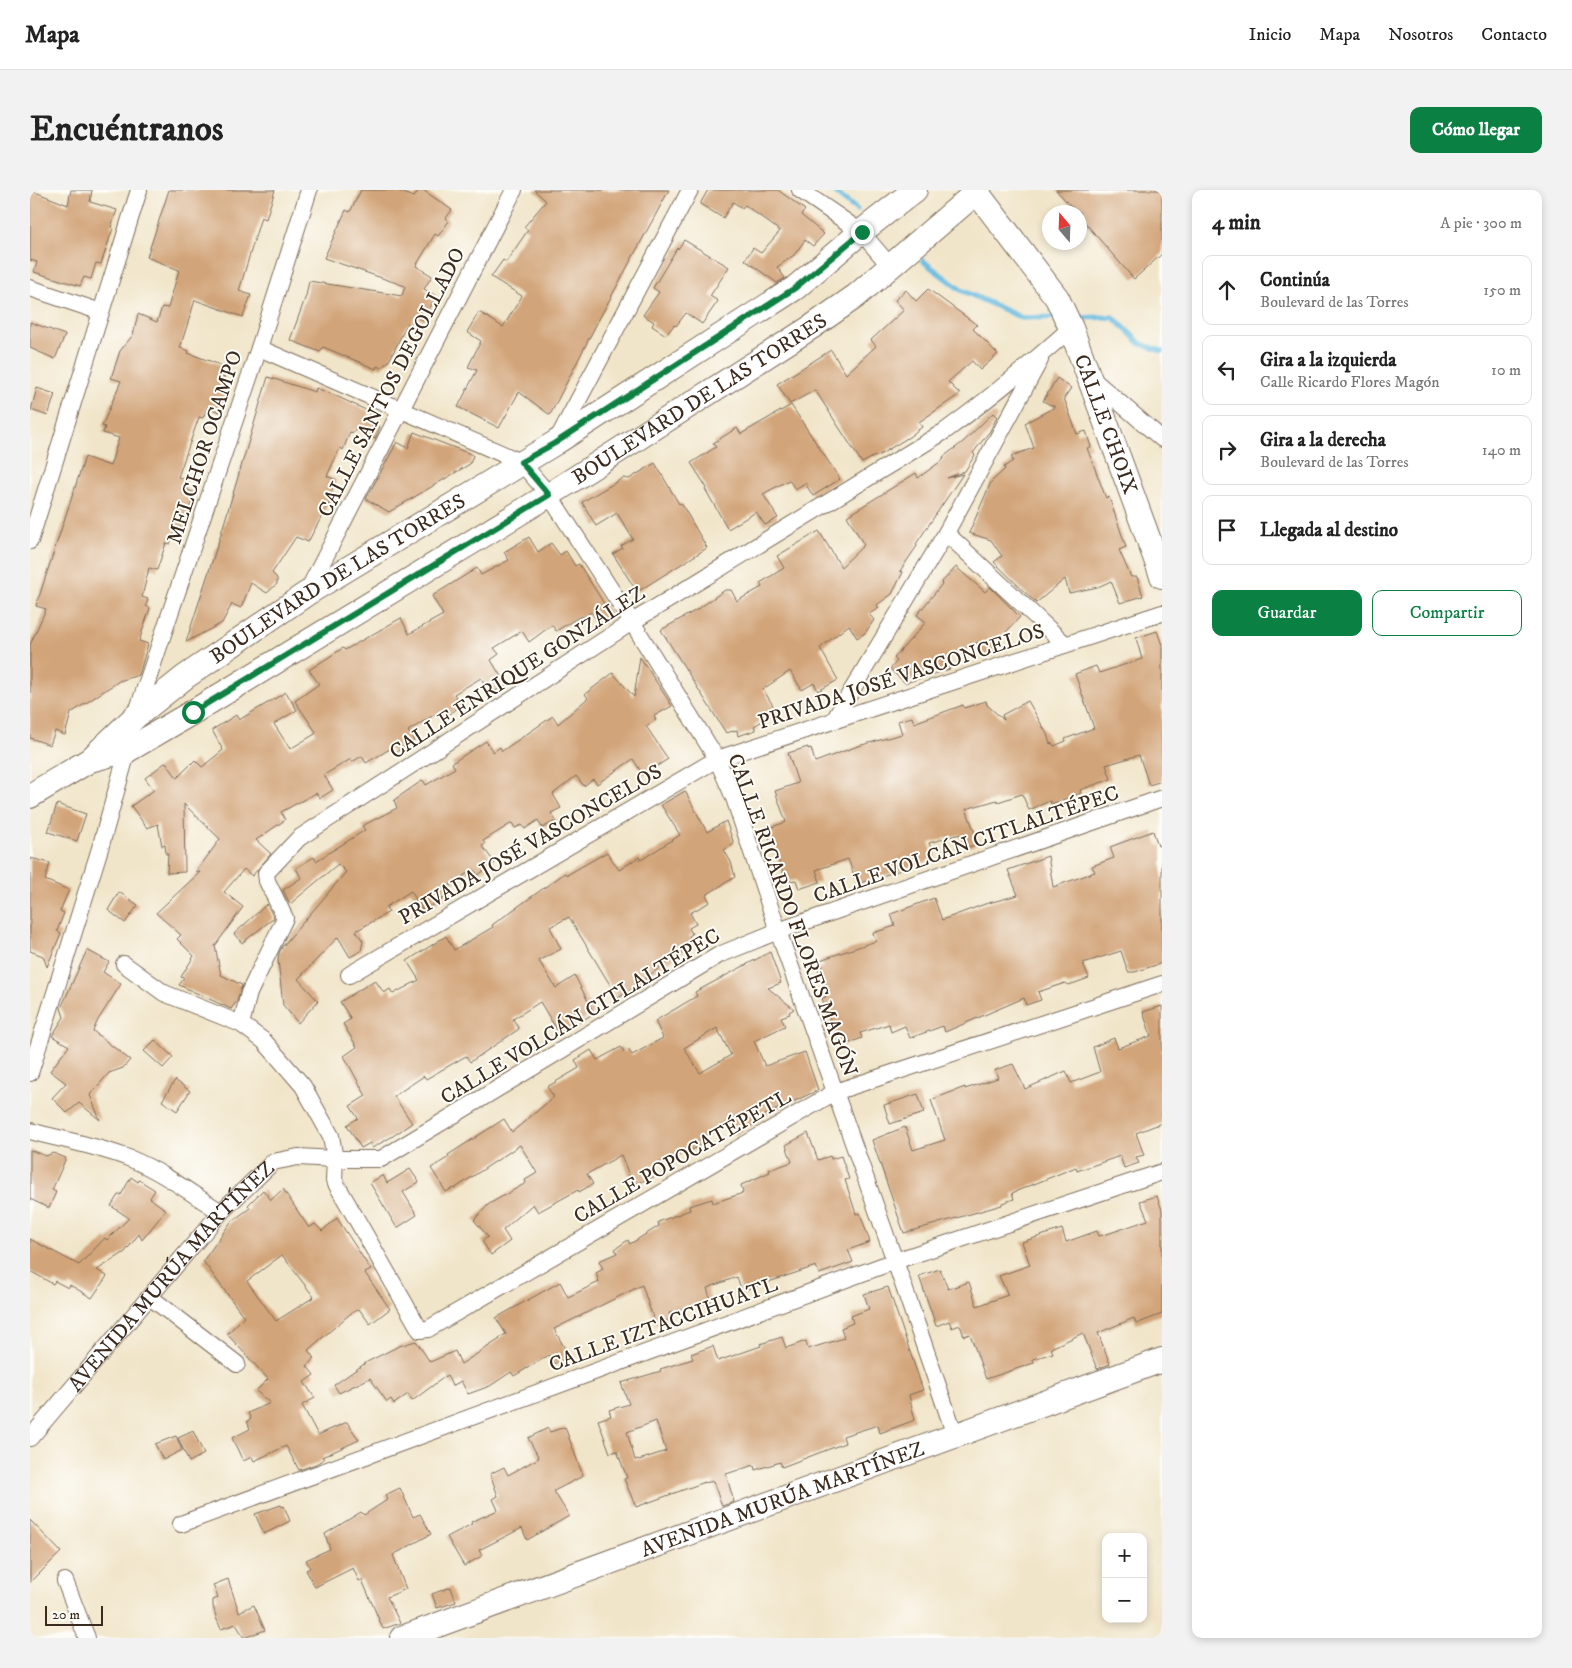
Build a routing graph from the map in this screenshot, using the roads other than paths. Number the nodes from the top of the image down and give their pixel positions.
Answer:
1 (139, 190) edge
2 (308, 190) edge
3 (514, 190) edge
4 (690, 190) edge
5 (800, 190) edge
6 (915, 190) edge
7 (977, 191) edge
8 (862, 232) junction
9 (891, 267) junction
10 (30, 288) edge
11 (101, 312) junction
12 (1071, 328) junction
13 (259, 348) junction
14 (1045, 352) junction
15 (1088, 375) junction
16 (400, 410) junction
17 (1162, 439) edge
18 (555, 443) junction
19 (521, 462) junction
20 (549, 495) junction
21 (946, 533) junction
22 (30, 540) edge
23 (1162, 576) edge
24 (306, 594) junction
25 (1162, 613) edge
26 (632, 622) junction
27 (1065, 644) junction
28 (136, 716) junction
29 (834, 720) junction
30 (128, 750) junction
31 (717, 759) junction
32 (90, 760) junction
33 (30, 796) edge
34 (1162, 798) edge
35 (778, 931) junction
36 (124, 964) dead end
37 (349, 975) dead end
38 (1162, 984) edge
39 (241, 1024) junction
40 (30, 1073) edge
41 (835, 1092) junction
42 (30, 1131) edge
43 (335, 1159) junction
44 (1162, 1172) edge
45 (221, 1212) junction
46 (895, 1261) junction
47 (150, 1297) junction
48 (1162, 1360) edge
49 (237, 1364) dead end
50 (955, 1434) junction
51 (30, 1438) edge
52 (181, 1524) dead end
53 (65, 1581) dead end
54 (87, 1638) edge
55 (402, 1638) edge

1 - 11 street
2 - 13 street, MELCHOR OCAMPO
3 - 16 street, CALLE SANTOS DEGOLLADO
4 - 18 street
5 - 8 street
6 - 8 street, BOULEVARD DE LAS TORRES
7 - 9 street, BOULEVARD DE LAS TORRES
7 - 12 street, CALLE CHOIX
8 - 9 street
8 - 18 street, BOULEVARD DE LAS TORRES
9 - 20 street, BOULEVARD DE LAS TORRES
10 - 11 street
11 - 22 street
12 - 14 street, CALLE ENRIQUE GONZÁLEZ
12 - 15 street, CALLE CHOIX
13 - 16 street, CALLE RICARDO FLORES MAGÓN
13 - 28 street, MELCHOR OCAMPO
14 - 21 street
14 - 26 street, CALLE ENRIQUE GONZÁLEZ
15 - 17 street
15 - 23 street, CALLE CHOIX
16 - 19 street, CALLE RICARDO FLORES MAGÓN
16 - 24 street, CALLE SANTOS DEGOLLADO
18 - 19 street, BOULEVARD DE LAS TORRES
19 - 20 street, CALLE RICARDO FLORES MAGÓN
19 - 24 street, BOULEVARD DE LAS TORRES
20 - 26 street, CALLE RICARDO FLORES MAGÓN
20 - 30 street, BOULEVARD DE LAS TORRES
21 - 27 street
21 - 29 street
24 - 28 street, BOULEVARD DE LAS TORRES
25 - 27 street, PRIVADA JOSÉ VASCONCELOS
26 - 31 street, CALLE RICARDO FLORES MAGÓN
26 - 39 street, CALLE ENRIQUE GONZÁLEZ
27 - 29 street, PRIVADA JOSÉ VASCONCELOS
28 - 30 street, MELCHOR OCAMPO
28 - 32 street, BOULEVARD DE LAS TORRES
29 - 31 street, PRIVADA JOSÉ VASCONCELOS
30 - 32 street, BOULEVARD DE LAS TORRES
30 - 40 street, MELCHOR OCAMPO
31 - 35 street, CALLE RICARDO FLORES MAGÓN
31 - 37 street, PRIVADA JOSÉ VASCONCELOS
32 - 33 street, BOULEVARD DE LAS TORRES
34 - 35 street, CALLE VOLCÁN CITLALTÉPEC
35 - 41 street, CALLE RICARDO FLORES MAGÓN
35 - 43 street, CALLE VOLCÁN CITLALTÉPEC
36 - 39 street
38 - 41 street, CALLE POPOCATÉPETL
39 - 43 street
41 - 43 street, CALLE POPOCATÉPETL
41 - 46 street, CALLE RICARDO FLORES MAGÓN
42 - 45 street
43 - 45 street, AVENIDA MURÚA MARTÍNEZ
44 - 46 street, CALLE IZTACCIHUATL
45 - 47 street, AVENIDA MURÚA MARTÍNEZ
46 - 50 street, CALLE RICARDO FLORES MAGÓN
46 - 52 street, CALLE IZTACCIHUATL
47 - 49 street
47 - 51 street, AVENIDA MURÚA MARTÍNEZ
48 - 50 street, AVENIDA MURÚA MARTÍNEZ
50 - 55 street, AVENIDA MURÚA MARTÍNEZ
53 - 54 street

